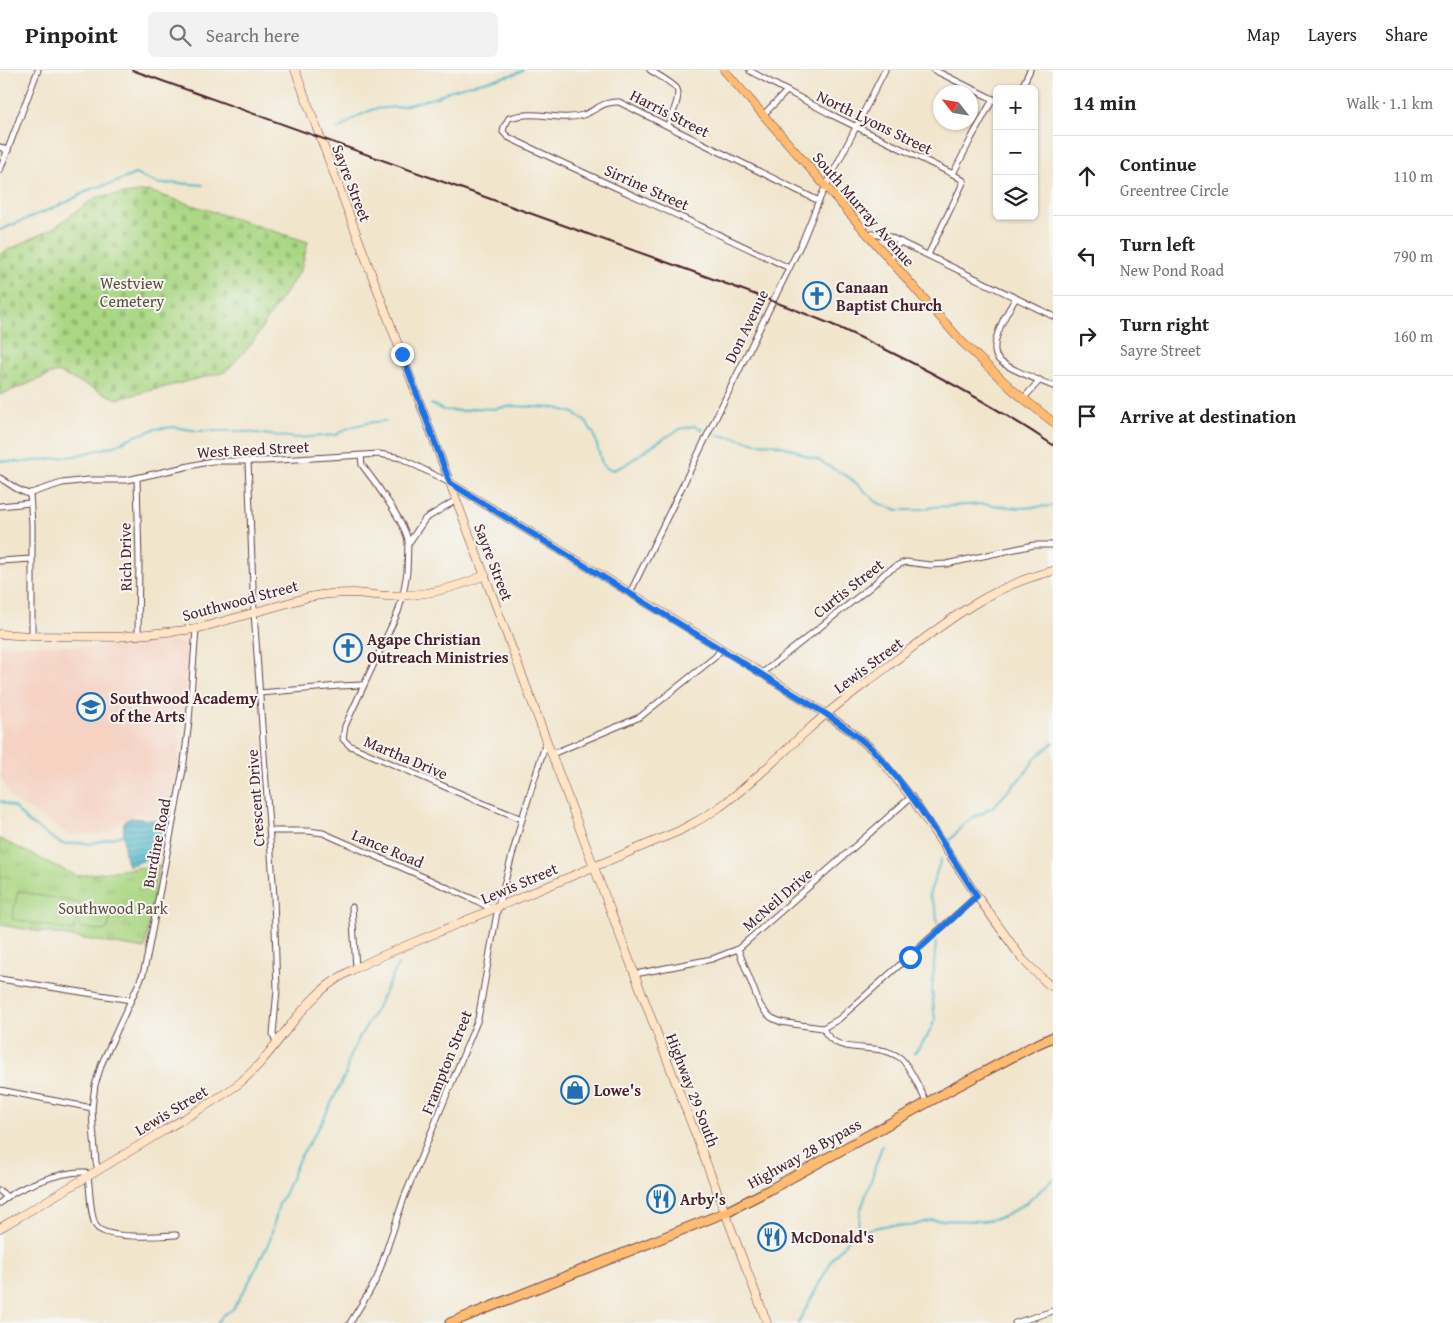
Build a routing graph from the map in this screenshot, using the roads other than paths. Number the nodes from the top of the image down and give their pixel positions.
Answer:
1 (38, 70) edge
2 (295, 70) edge
3 (650, 70) edge
4 (724, 70) edge
5 (885, 70) edge
6 (934, 70) edge
7 (1030, 70) edge
8 (750, 72) dead end
9 (1023, 85) edge
10 (787, 92) junction
11 (993, 99) edge
12 (993, 103) edge
13 (763, 114) junction
14 (505, 124) joint
15 (668, 125) junction
16 (856, 127) junction
17 (0, 147) edge
18 (8, 151) junction
19 (0, 170) edge
20 (953, 174) junction
21 (826, 187) junction
22 (819, 201) junction
23 (867, 234) junction
24 (902, 242) junction
25 (928, 255) junction
26 (890, 260) junction
27 (789, 268) junction
28 (1016, 298) junction
29 (1053, 316) edge
30 (1040, 380) junction
31 (1053, 386) edge
32 (1023, 399) junction
33 (1053, 422) edge
34 (361, 456) junction
35 (248, 461) junction
36 (0, 478) edge
37 (137, 478) junction
38 (450, 483) junction
39 (30, 493) junction
40 (456, 500) junction
41 (30, 503) junction
42 (0, 506) edge
43 (408, 544) junction
44 (1053, 546) edge
45 (32, 559) junction
46 (0, 561) edge
47 (1053, 571) edge
48 (485, 575) junction
49 (630, 593) junction
50 (403, 595) junction
51 (254, 612) junction
52 (196, 629) junction
53 (0, 634) edge
54 (32, 636) junction
55 (138, 636) junction
56 (720, 649) junction
57 (761, 674) junction
58 (363, 685) junction
59 (260, 693) junction
60 (826, 714) junction
61 (546, 741) junction
62 (552, 754) junction
63 (912, 797) junction
64 (522, 819) junction
65 (270, 831) junction
66 (594, 867) junction
67 (977, 896) junction
68 (352, 907) dead end
69 (495, 908) junction
70 (738, 949) junction
71 (356, 968) junction
72 (635, 974) junction
73 (0, 979) edge
74 (1053, 986) edge
75 (130, 1000) junction
76 (824, 1028) junction
77 (1053, 1037) edge
78 (276, 1043) junction
79 (0, 1090) edge
80 (928, 1103) junction
81 (92, 1108) junction
82 (98, 1170) junction
83 (88, 1176) junction
84 (0, 1191) edge
85 (7, 1197) junction
86 (0, 1203) edge
87 (724, 1213) junction
88 (0, 1228) edge
89 (176, 1235) dead end
90 (1053, 1312) edge
91 (350, 1323) edge
92 (450, 1323) edge
93 (766, 1323) edge
94 (1016, 1323) edge

1 - 18 street
2 - 38 street, Sayre Street
3 - 15 street
4 - 13 main road, South Murray Avenue
5 - 16 street, Don Avenue
6 - 11 street
7 - 9 street
8 - 10 street, North Lyons Street
10 - 13 street
10 - 16 street, North Lyons Street
12 - 20 street
13 - 21 main road, South Murray Avenue
14 - 15 street, Harris Street
14 - 27 street, Sirrine Street
15 - 22 street, Harris Street
16 - 20 street, North Lyons Street
16 - 21 street, Don Avenue
17 - 18 street
18 - 19 street
20 - 25 street
21 - 22 street, Don Avenue
21 - 23 main road, South Murray Avenue
22 - 27 street, Don Avenue
23 - 24 street
23 - 26 main road, South Murray Avenue
24 - 25 street
24 - 26 street
25 - 28 street
26 - 32 main road, South Murray Avenue
27 - 49 street, Don Avenue
28 - 29 street
28 - 30 street
30 - 31 street
30 - 32 street
32 - 33 main road, South Murray Avenue
34 - 35 street, West Reed Street
34 - 38 street, West Reed Street
34 - 43 street
35 - 37 street, West Reed Street
35 - 51 street, Crescent Drive
36 - 39 street
37 - 39 street, West Reed Street
37 - 55 street, Rich Drive
38 - 40 street, Sayre Street
38 - 49 street
39 - 41 street
40 - 43 street
40 - 48 street, Sayre Street
41 - 42 street
41 - 45 street
43 - 50 street, Martha Drive
44 - 57 street, Curtis Street
45 - 46 street
45 - 54 street
47 - 60 street, Lewis Street
48 - 50 street, Southwood Street
48 - 61 street, Sayre Street
49 - 56 street
50 - 51 street, Southwood Street
50 - 58 street, Martha Drive
51 - 52 street, Southwood Street
51 - 59 street, Crescent Drive
52 - 55 street, Southwood Street
52 - 75 street, Burdine Road
53 - 54 street, Southwood Street
54 - 55 street, Southwood Street
56 - 57 street
56 - 62 street
57 - 60 street
58 - 59 street
58 - 64 street, Martha Drive
59 - 65 street, Crescent Drive
60 - 63 street
60 - 66 street, Lewis Street
61 - 62 street, Sayre Street
61 - 64 street, Frampton Street
62 - 66 street, Sayre Street
63 - 67 street
63 - 70 street, McNeil Drive
64 - 69 street, Frampton Street
65 - 69 street, Lance Road
65 - 78 street, Crescent Drive
66 - 69 street, Lewis Street
66 - 72 street, Highway 29 South
67 - 74 street
67 - 76 street
68 - 71 street
69 - 71 street, Lewis Street
69 - 91 street, Frampton Street
70 - 72 street, McNeil Drive
70 - 76 street
71 - 78 street, Lewis Street
72 - 87 street, Highway 29 South
73 - 75 street
75 - 81 street, Burdine Road
76 - 80 street
77 - 80 highway, Highway 28 Bypass
78 - 82 street, Lewis Street
79 - 81 street
80 - 87 highway, Highway 28 Bypass
81 - 82 street, Burdine Road
82 - 83 street, Lewis Street
83 - 85 street
83 - 88 street, Lewis Street
83 - 89 street
84 - 85 street
85 - 86 street
87 - 92 highway, Highway 28 Bypass
87 - 93 street, Highway 29 South
90 - 94 street

